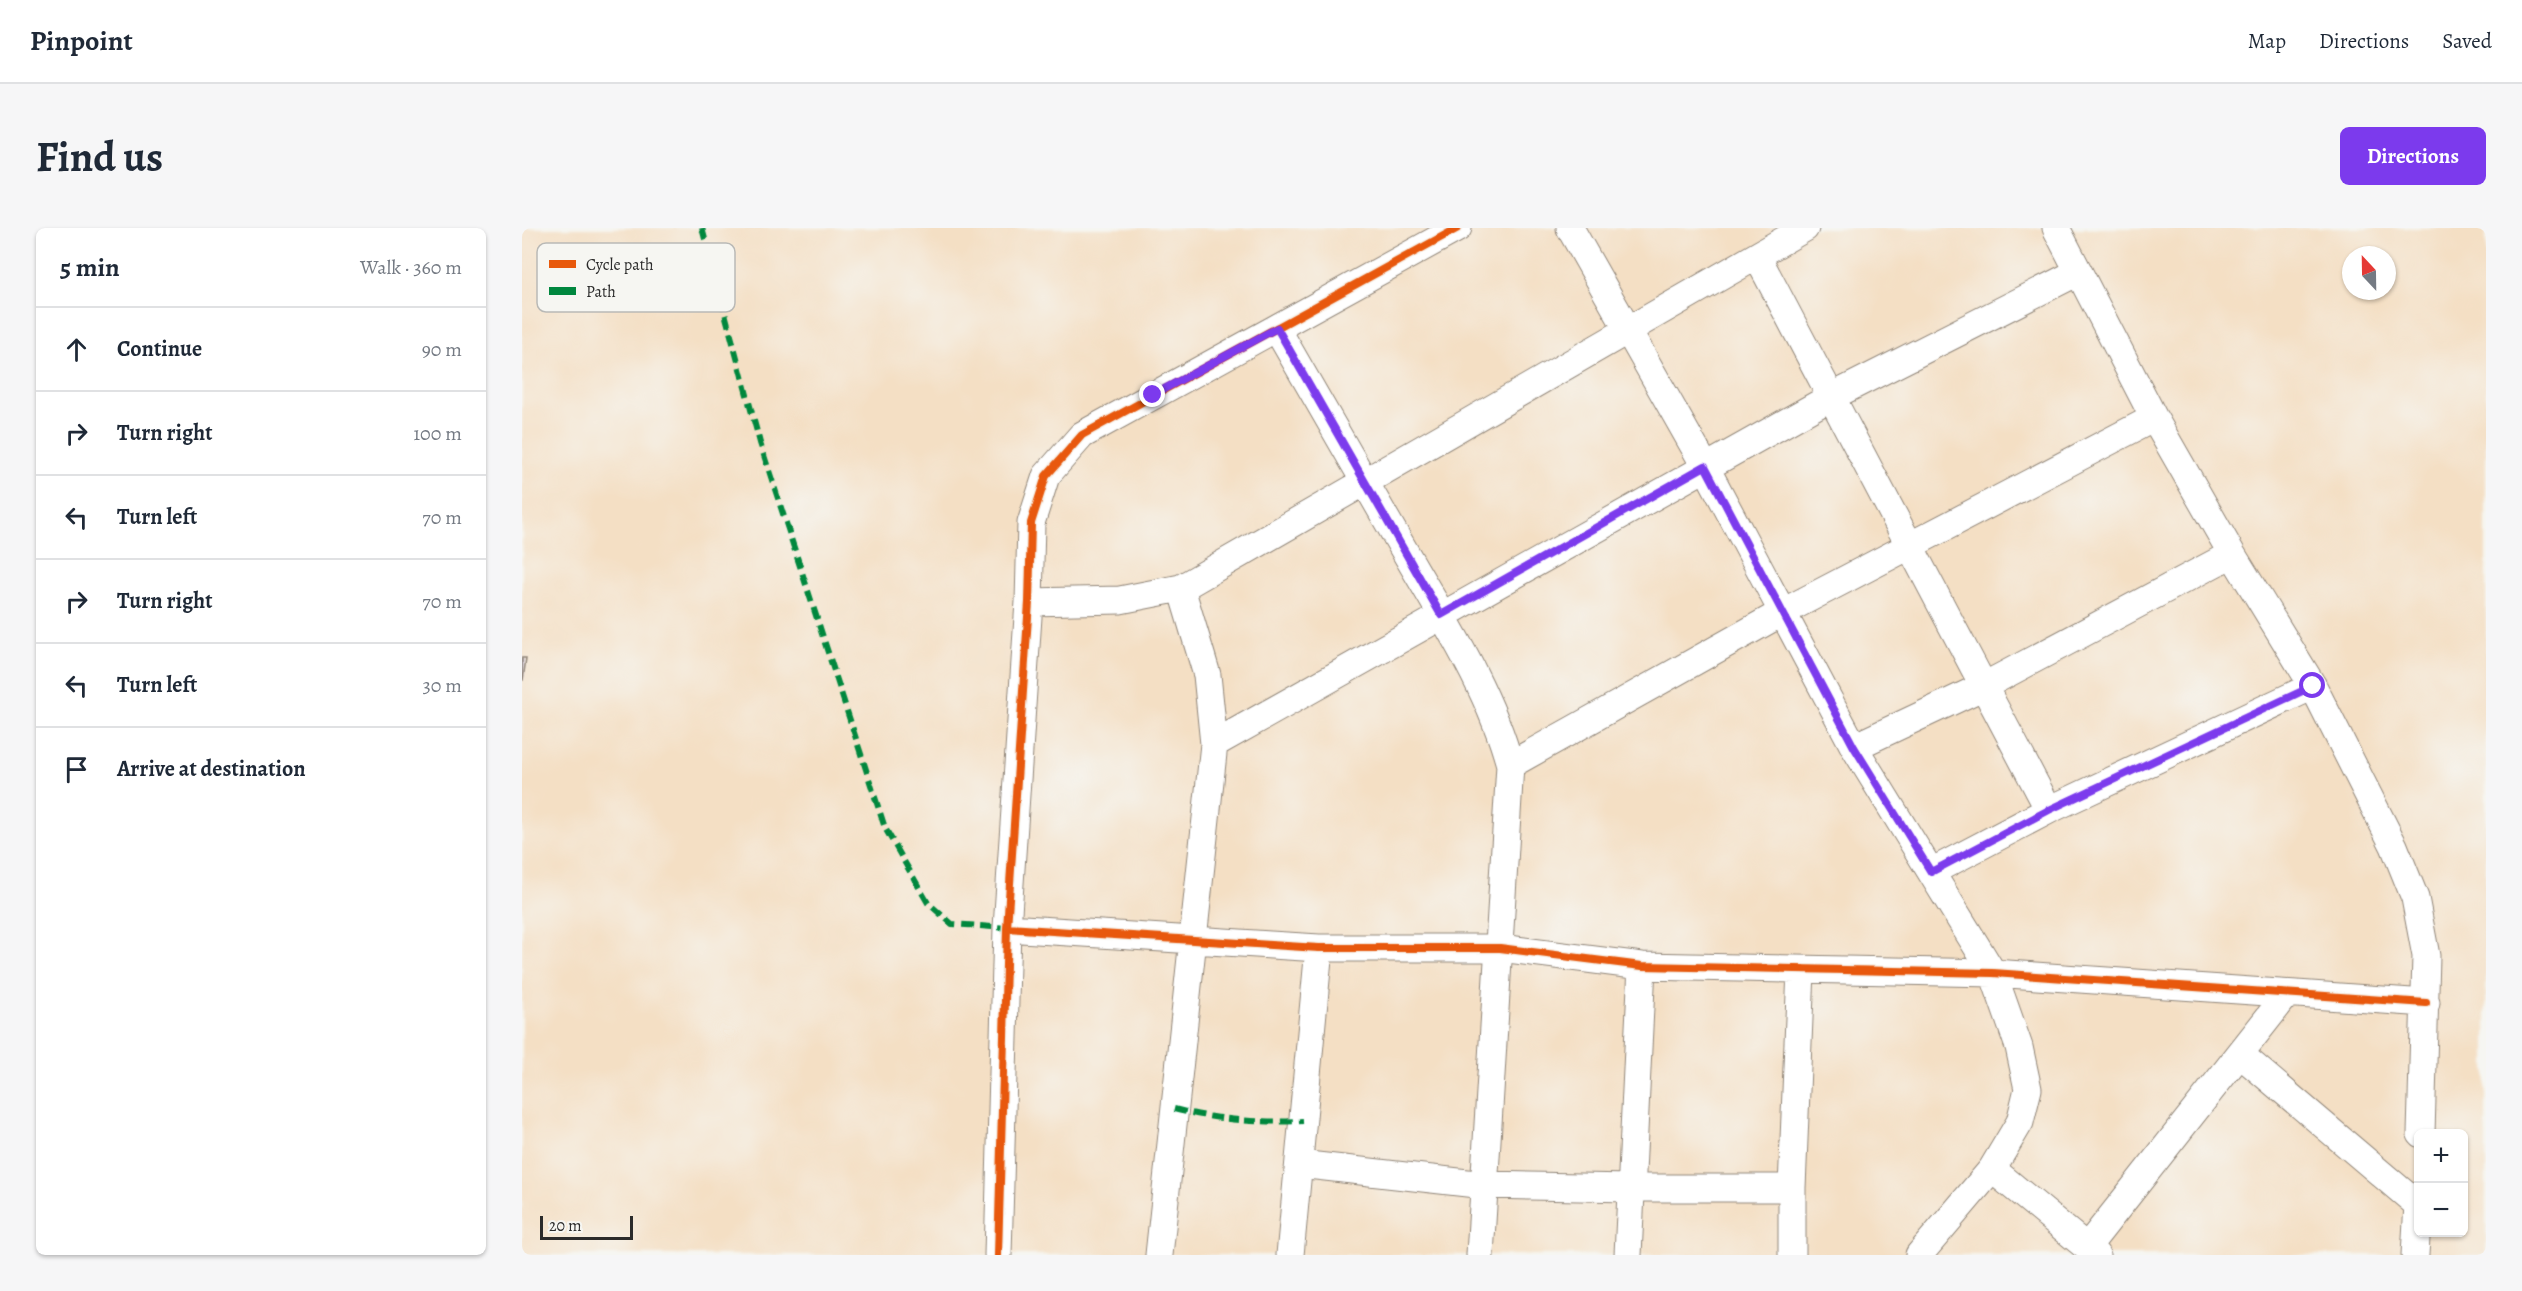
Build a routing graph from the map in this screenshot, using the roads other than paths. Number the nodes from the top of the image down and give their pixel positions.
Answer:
1 (1458, 228) edge
2 (1570, 228) edge
3 (2056, 228) edge
4 (1802, 229) edge
5 (1757, 256) junction
6 (2078, 272) junction
7 (1277, 328) junction
8 (1628, 329) junction
9 (1832, 397) junction
10 (2154, 418) junction
11 (1705, 466) junction
12 (1364, 482) junction
13 (1910, 547) junction
14 (2232, 554) junction
15 (1181, 588) junction
16 (1029, 602) junction
17 (1783, 612) junction
18 (1441, 615) junction
19 (1984, 686) junction
20 (2313, 686) junction
21 (1214, 744) junction
22 (1854, 747) junction
23 (1510, 765) junction
24 (2049, 810) junction
25 (1931, 872) junction
26 (1007, 928) junction
27 (1191, 940) junction
28 (1319, 948) junction
29 (1500, 948) junction
30 (1642, 966) junction
31 (1801, 970) junction
32 (1993, 973) junction
33 (2287, 994) junction
34 (2426, 1003) junction
35 (2240, 1054) junction
36 (2421, 1129) edge
37 (1299, 1164) junction
38 (1992, 1169) junction
39 (1485, 1185) junction
40 (1630, 1188) junction
41 (1792, 1188) junction
42 (2414, 1202) edge
43 (2416, 1237) edge
44 (2092, 1251) edge
45 (998, 1255) edge
46 (1159, 1255) edge
47 (1290, 1255) edge
48 (1480, 1255) edge
49 (1628, 1255) edge
50 (1792, 1255) edge
51 (1919, 1255) edge
52 (2415, 1255) edge

1 - 7 street
2 - 8 street
3 - 6 street
4 - 5 street
5 - 8 street
5 - 9 street
6 - 9 street
6 - 10 street
7 - 12 street
7 - 16 street
8 - 11 street
8 - 12 street
9 - 11 street
9 - 13 street
10 - 13 street
10 - 14 street
11 - 17 street
11 - 18 street
12 - 15 street
12 - 18 street
13 - 17 street
13 - 19 street
14 - 19 street
14 - 20 street
15 - 16 street
15 - 21 street
16 - 26 street
17 - 22 street
17 - 23 street
18 - 21 street
18 - 23 street
19 - 22 street
19 - 24 street
20 - 24 street
20 - 34 street
21 - 27 street
22 - 25 street
23 - 29 street
24 - 25 street
25 - 32 street
26 - 27 street
26 - 45 street
27 - 28 street
27 - 46 street
28 - 29 street
28 - 37 street
29 - 30 street
29 - 39 street
30 - 31 street
30 - 40 street
31 - 32 street
31 - 41 street
32 - 33 street
32 - 38 street
33 - 34 street
33 - 35 street
34 - 36 street
35 - 42 street
35 - 44 street
37 - 39 street
37 - 47 street
38 - 44 street
38 - 51 street
39 - 40 street
39 - 48 street
40 - 41 street
40 - 49 street
41 - 50 street
43 - 52 street

